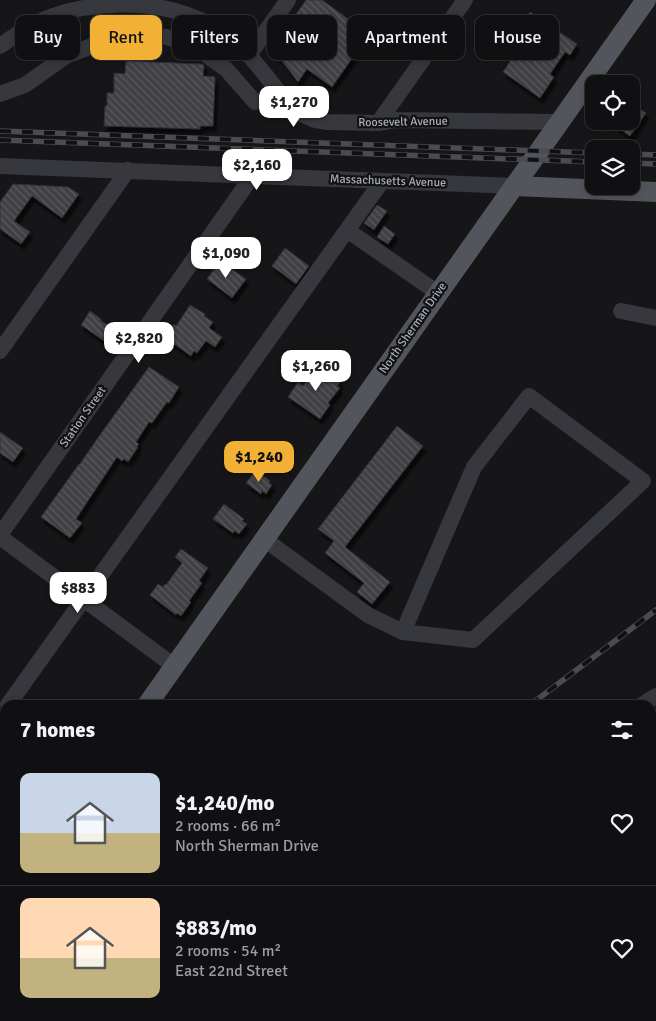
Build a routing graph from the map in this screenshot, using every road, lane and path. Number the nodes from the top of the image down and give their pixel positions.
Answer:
1 (288, 0) edge
2 (646, 0) edge
3 (464, 1) edge
4 (55, 8) edge
5 (188, 15) edge
6 (257, 44) edge
7 (0, 46) edge
8 (253, 60) edge
9 (0, 94) edge
10 (255, 102) dead end
11 (559, 122) junction
12 (378, 123) junction
13 (1, 167) edge
14 (128, 170) junction
15 (253, 175) junction
16 (382, 181) junction
17 (514, 186) junction
18 (656, 192) edge
19 (347, 230) junction
20 (438, 294) junction
21 (621, 311) dead end
22 (655, 317) edge
23 (0, 351) edge
24 (0, 536) edge
25 (264, 539) junction
26 (84, 599) junction
27 (403, 632) junction
28 (174, 666) junction
29 (12, 700) edge
30 (150, 700) edge

1 - 6 street
2 - 11 main road, North Sherman Drive
3 - 12 street
4 - 5 street, Roosevelt Avenue
4 - 7 street, Roosevelt Avenue
8 - 12 street, Roosevelt Avenue
9 - 10 street
11 - 12 street, Roosevelt Avenue
11 - 17 main road, North Sherman Drive
13 - 14 street, Massachusetts Avenue
14 - 15 street, Massachusetts Avenue
14 - 23 street
15 - 16 street, Massachusetts Avenue
15 - 24 street, Station Street
16 - 17 street, Massachusetts Avenue
16 - 19 street
17 - 18 main road, Massachusetts Avenue
17 - 20 main road, North Sherman Drive
19 - 20 street
19 - 26 street
20 - 25 main road, North Sherman Drive
21 - 22 street
24 - 26 street
25 - 27 street
25 - 28 main road, North Sherman Drive
26 - 28 street
26 - 29 street
27 - 27 street
28 - 30 main road, North Sherman Drive

